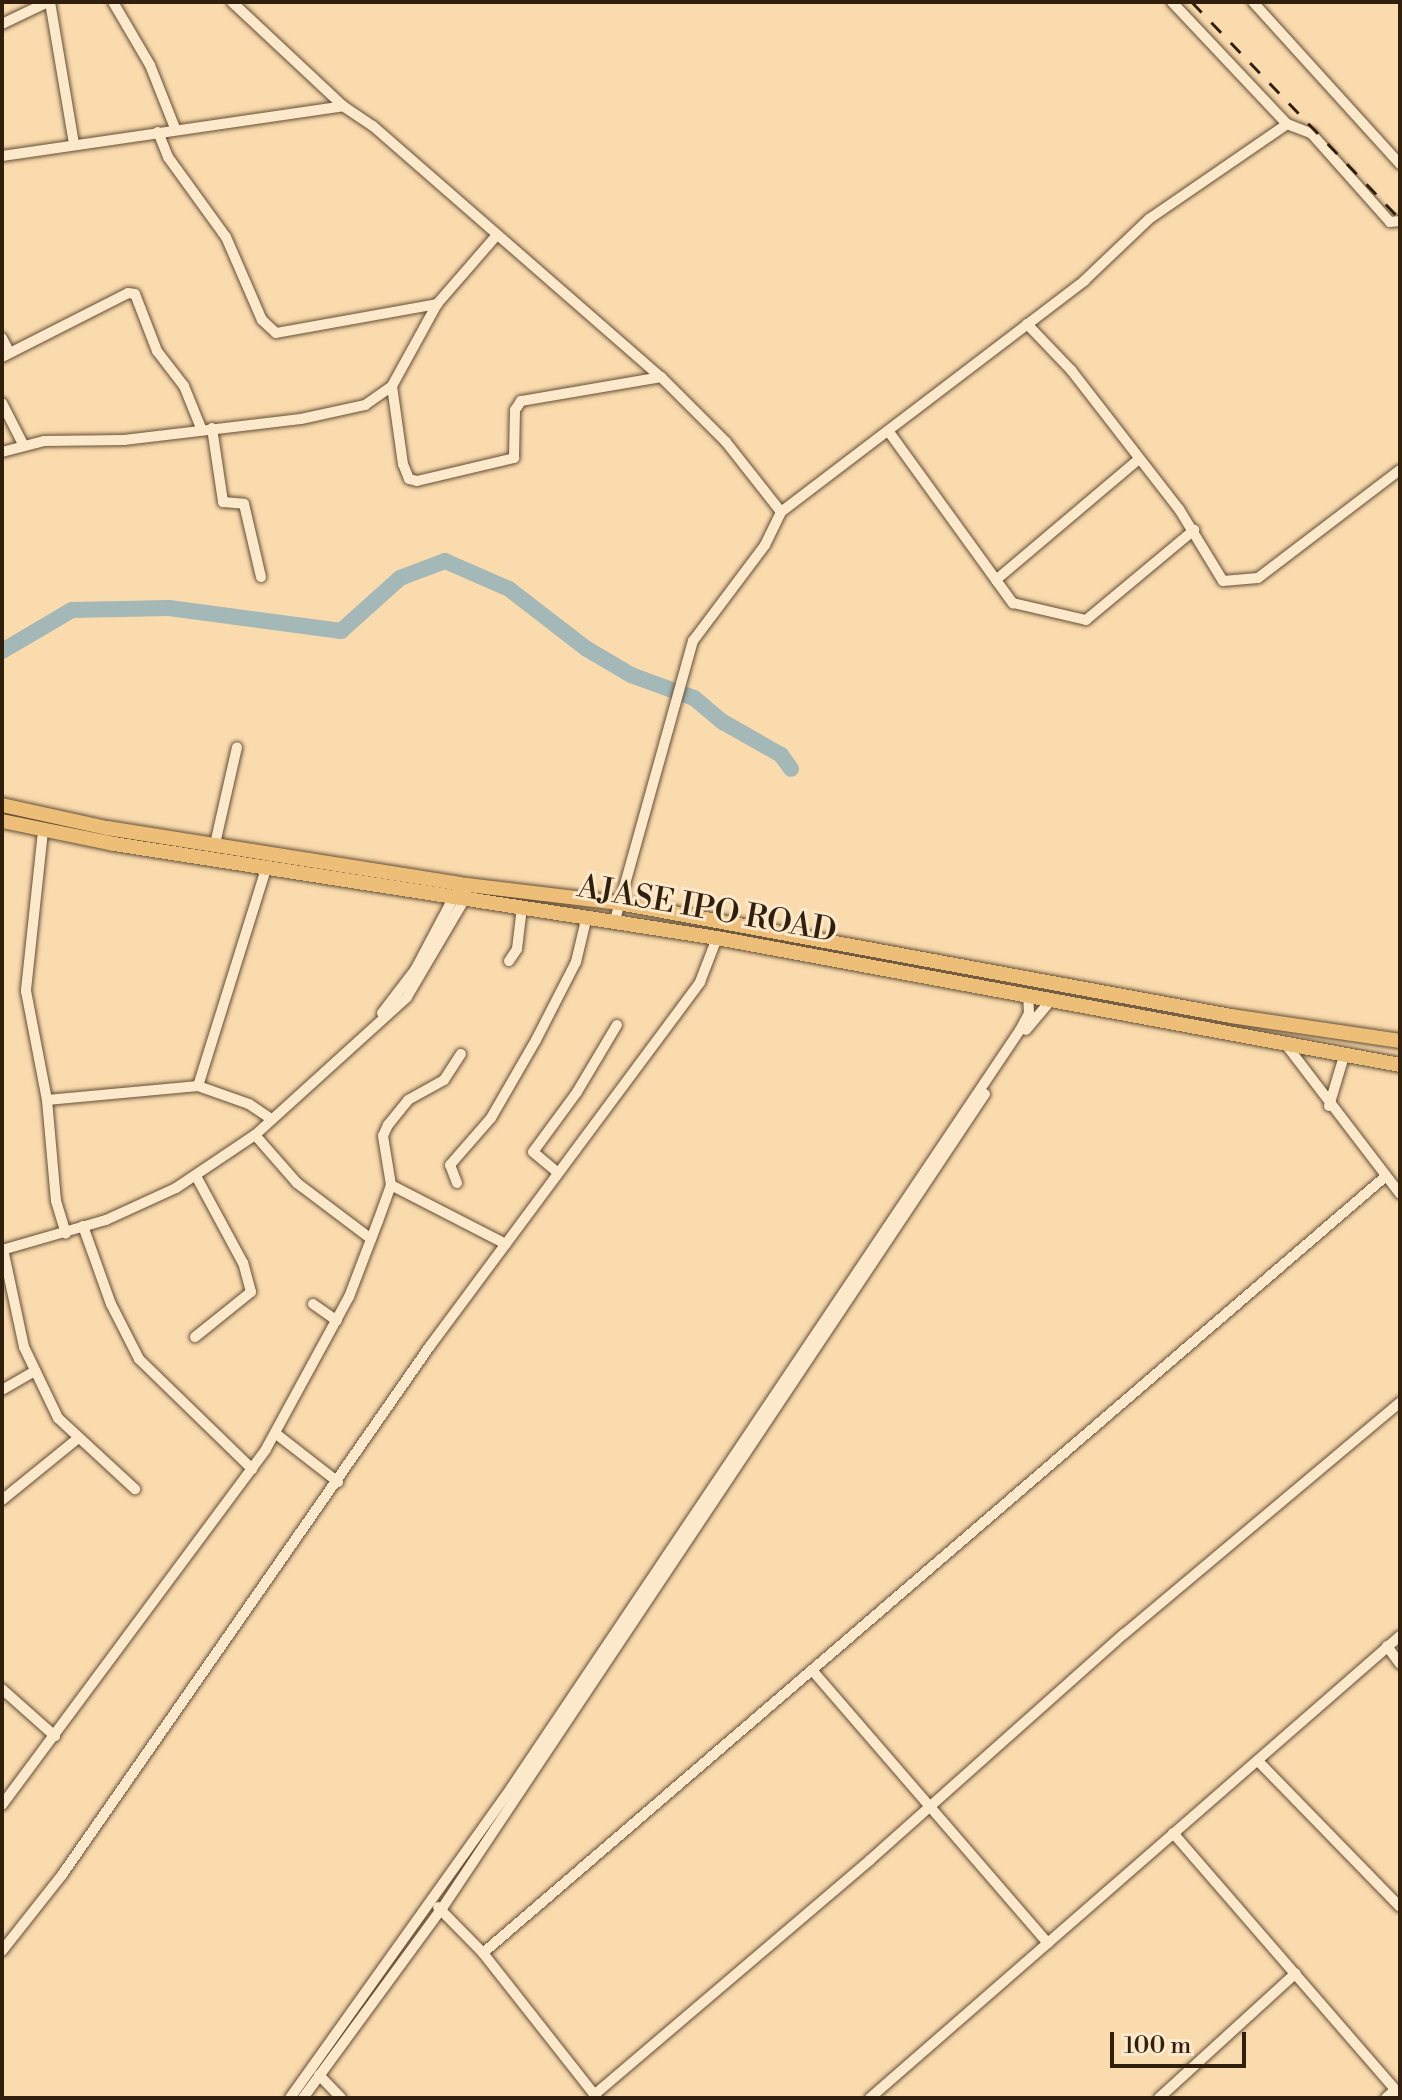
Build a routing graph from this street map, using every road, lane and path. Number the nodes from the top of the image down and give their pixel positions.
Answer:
1 (49, 2) edge
2 (113, 2) edge
3 (232, 2) edge
4 (1172, 2) edge
5 (1253, 2) edge
6 (2, 24) edge
7 (343, 106) junction
8 (1287, 124) junction
9 (175, 128) junction
10 (158, 132) junction
11 (74, 144) junction
12 (2, 156) edge
13 (1400, 164) edge
14 (1395, 222) edge
15 (1400, 233) edge
16 (497, 235) junction
17 (437, 304) junction
18 (1027, 324) junction
19 (2, 338) edge
20 (5, 354) edge
21 (661, 377) junction
22 (392, 386) junction
23 (2, 403) edge
24 (206, 428) junction
25 (889, 432) junction
26 (23, 444) junction
27 (2, 452) edge
28 (1139, 459) junction
29 (1400, 470) edge
30 (781, 512) junction
31 (1194, 530) junction
32 (261, 577) dead end
33 (996, 580) junction
34 (237, 747) dead end
35 (2, 805) edge
36 (2, 821) edge
37 (43, 831) junction
38 (215, 844) junction
39 (267, 866) junction
40 (462, 891) junction
41 (619, 903) junction
42 (522, 907) junction
43 (587, 916) junction
44 (615, 920) junction
45 (717, 938) junction
46 (509, 961) dead end
47 (1028, 994) junction
48 (1052, 999) junction
49 (617, 1025) dead end
50 (1400, 1041) edge
51 (1287, 1046) junction
52 (461, 1054) dead end
53 (1344, 1056) junction
54 (1400, 1065) edge
55 (198, 1086) junction
56 (47, 1100) junction
57 (1329, 1106) junction
58 (271, 1119) junction
59 (255, 1135) junction
60 (557, 1172) junction
61 (196, 1176) junction
62 (1385, 1177) junction
63 (457, 1183) dead end
64 (391, 1185) junction
65 (1400, 1194) edge
66 (83, 1226) junction
67 (66, 1233) junction
68 (371, 1239) junction
69 (506, 1244) junction
70 (3, 1250) edge
71 (313, 1304) dead end
72 (337, 1321) junction
73 (195, 1337) dead end
74 (33, 1372) junction
75 (2, 1390) edge
76 (1400, 1402) edge
77 (275, 1433) junction
78 (77, 1439) junction
79 (252, 1469) junction
80 (338, 1482) junction
81 (135, 1489) dead end
82 (2, 1500) edge
83 (1400, 1636) edge
84 (1387, 1646) junction
85 (1400, 1664) edge
86 (812, 1670) junction
87 (2, 1689) edge
88 (55, 1736) junction
89 (1259, 1762) junction
90 (2, 1805) edge
91 (930, 1805) junction
92 (1173, 1833) junction
93 (443, 1907) junction
94 (1400, 1907) edge
95 (428, 1908) junction
96 (1048, 1943) junction
97 (2, 1951) edge
98 (483, 1953) junction
99 (1296, 1973) junction
100 (319, 2075) junction
101 (1398, 2092) edge
102 (596, 2096) edge
103 (290, 2098) edge
104 (303, 2098) edge
105 (341, 2098) edge
106 (870, 2098) edge
107 (1159, 2098) edge
108 (1386, 2098) edge

1 - 6 street
1 - 11 street
2 - 9 street
3 - 7 street
4 - 8 street
5 - 13 street
7 - 9 street
7 - 16 street
8 - 14 street
8 - 18 street
9 - 10 street
10 - 11 street
10 - 17 street
11 - 12 street
14 - 15 street
16 - 17 street
16 - 21 street
17 - 22 street
18 - 25 street
18 - 28 street
19 - 20 street
20 - 24 street
21 - 22 street
21 - 30 street
22 - 24 street
23 - 26 street
24 - 26 street
24 - 32 street
25 - 30 street
25 - 33 street
26 - 27 street
28 - 31 street
28 - 33 street
29 - 31 street
30 - 41 street
31 - 33 street
34 - 38 street
35 - 38 highway, AJASE IPO ROAD
36 - 37 highway, AJASE IPO ROAD
37 - 39 highway, AJASE IPO ROAD
37 - 56 street
38 - 40 highway, AJASE IPO ROAD
39 - 40 highway, AJASE IPO ROAD
39 - 55 street
40 - 41 highway, AJASE IPO ROAD
40 - 42 highway, AJASE IPO ROAD
40 - 58 street
41 - 44 street
41 - 50 highway, AJASE IPO ROAD
42 - 43 highway, AJASE IPO ROAD
42 - 46 street
43 - 44 highway, AJASE IPO ROAD
43 - 63 street
44 - 45 highway, AJASE IPO ROAD
45 - 47 highway, AJASE IPO ROAD
45 - 60 street
47 - 48 highway, AJASE IPO ROAD
47 - 95 street
48 - 51 highway, AJASE IPO ROAD
48 - 93 street
49 - 60 street
51 - 53 highway, AJASE IPO ROAD
51 - 57 street
52 - 64 street
53 - 54 highway, AJASE IPO ROAD
53 - 57 street
55 - 56 street
55 - 58 street
56 - 67 street
57 - 62 street
58 - 59 street
59 - 61 street
59 - 68 street
60 - 69 street
61 - 66 street
61 - 73 street
62 - 65 street
62 - 86 street
64 - 68 street
64 - 69 street
66 - 67 street
66 - 79 street
67 - 70 street
68 - 72 street
69 - 80 street
70 - 74 street
71 - 72 street
72 - 77 street
74 - 75 street
74 - 78 street
76 - 91 street
77 - 79 street
77 - 80 street
78 - 81 street
78 - 82 street
79 - 88 street
80 - 97 street
83 - 84 street
84 - 85 street
84 - 89 street
86 - 91 street
86 - 98 street
87 - 88 street
88 - 90 street
89 - 92 street
89 - 94 street
91 - 96 street
91 - 102 street
92 - 96 street
92 - 99 street
93 - 95 street
93 - 98 street
93 - 100 street
95 - 103 street
96 - 106 street
98 - 102 street
99 - 101 street
99 - 107 street
100 - 104 street
100 - 105 street
101 - 108 street

